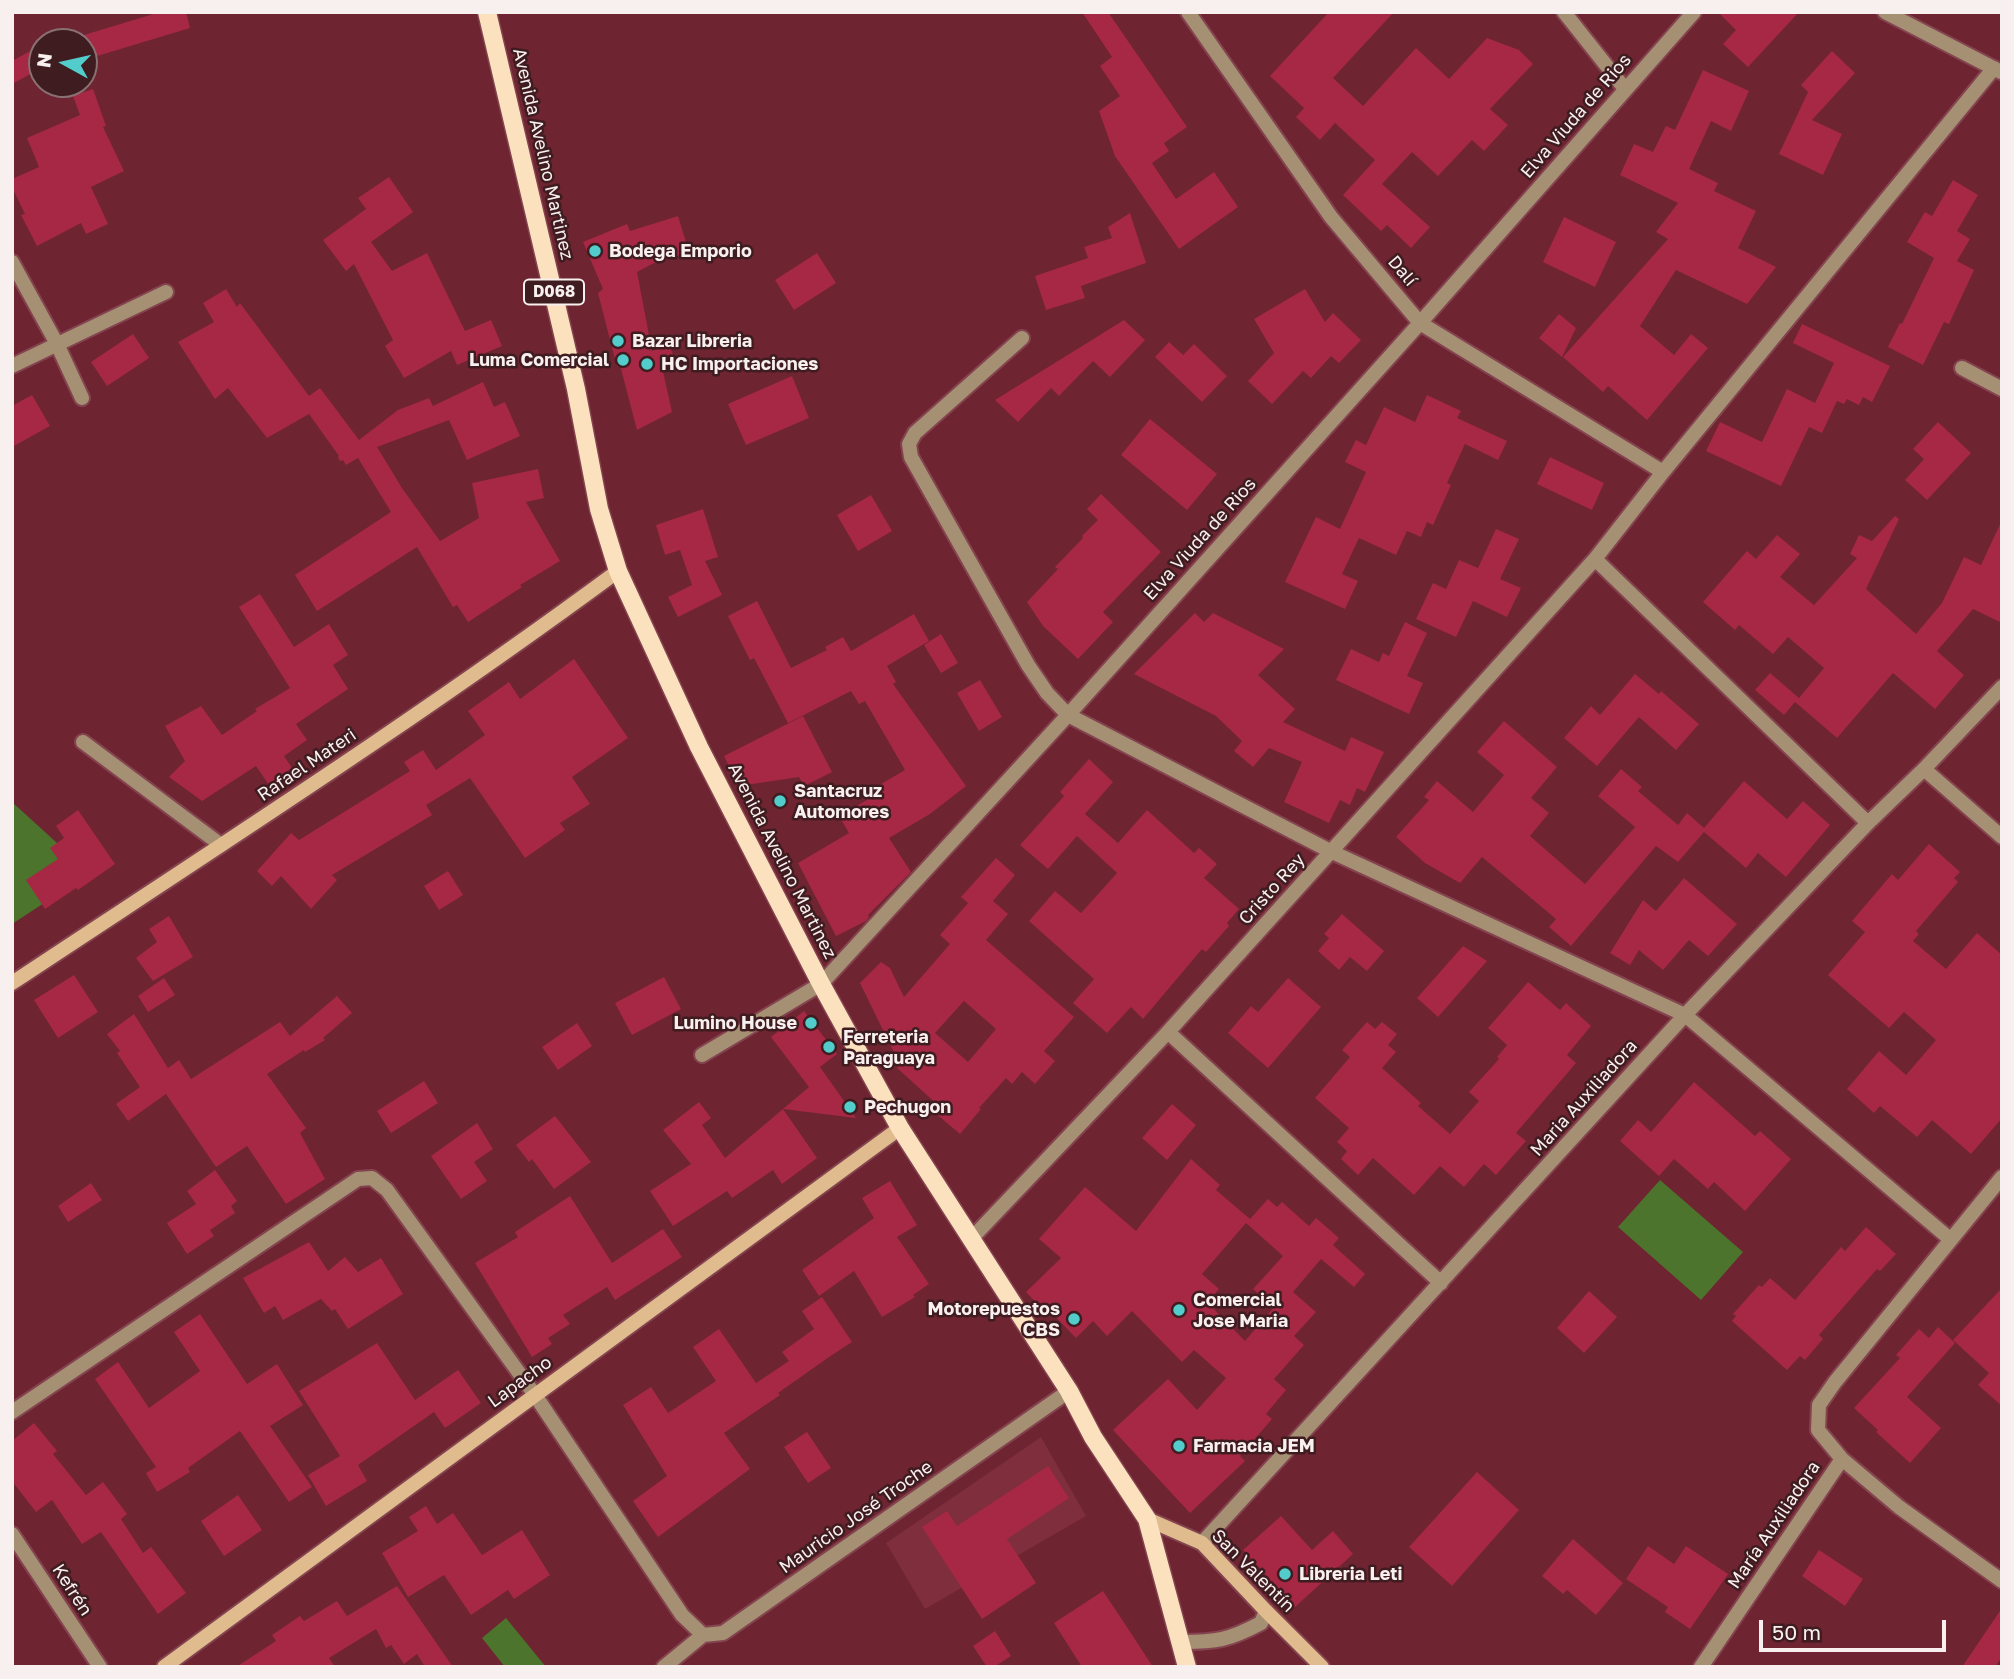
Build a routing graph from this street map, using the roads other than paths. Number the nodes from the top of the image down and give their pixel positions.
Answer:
1 (487, 12) edge
2 (1188, 12) edge
3 (1564, 12) edge
4 (1694, 12) edge
5 (1885, 12) edge
6 (1998, 70) edge
7 (1625, 89) junction
8 (12, 262) edge
9 (166, 292) dead end
10 (1420, 323) junction
11 (1022, 338) dead end
12 (57, 344) junction
13 (12, 366) edge
14 (1962, 368) dead end
15 (2002, 389) edge
16 (82, 398) dead end
17 (1663, 472) junction
18 (1595, 559) junction
19 (618, 571) junction
20 (2002, 687) edge
21 (1068, 715) junction
22 (83, 742) dead end
23 (1924, 769) junction
24 (1868, 823) junction
25 (2002, 837) edge
26 (221, 845) junction
27 (1332, 852) junction
28 (12, 983) edge
29 (821, 984) junction
30 (1685, 1015) junction
31 (1168, 1032) junction
32 (702, 1055) dead end
33 (900, 1128) junction
34 (2002, 1177) edge
35 (971, 1239) junction
36 (1950, 1239) junction
37 (1441, 1283) junction
38 (1069, 1391) junction
39 (535, 1395) junction
40 (12, 1412) edge
41 (1842, 1460) junction
42 (1147, 1519) junction
43 (12, 1534) edge
44 (1202, 1543) junction
45 (2002, 1581) edge
46 (1266, 1611) junction
47 (703, 1635) junction
48 (1181, 1642) junction
49 (100, 1667) edge
50 (164, 1667) edge
51 (664, 1667) edge
52 (1187, 1667) edge
53 (1322, 1667) edge
54 (1701, 1667) edge

1 - 19 main road, Avenida Avelino Martinez / D068
2 - 10 street, Dalí
3 - 7 street
4 - 7 street, Elva Viuda de Rios
5 - 6 street
6 - 17 street, Cristo Rey
7 - 10 street, Elva Viuda de Rios
8 - 12 street
9 - 12 street
10 - 17 street, Dalí
10 - 21 street, Elva Viuda de Rios
11 - 21 street
12 - 13 street
12 - 16 street
14 - 15 street
17 - 18 street, Cristo Rey
18 - 24 street
18 - 27 street, Cristo Rey
19 - 26 main road, Rafael Materi
19 - 29 main road, Avenida Avelino Martinez / D068
20 - 23 street, Maria Auxiliadora
21 - 27 street
21 - 29 street, Elva Viuda de Rios
22 - 26 street
23 - 24 street, Maria Auxiliadora
23 - 25 street
24 - 30 street, Maria Auxiliadora
26 - 28 main road, Rafael Materi
27 - 30 street
27 - 31 street, Cristo Rey
29 - 32 street, Elva Viuda de Rios
29 - 33 main road, Avenida Avelino Martinez / D068
30 - 36 street
30 - 37 street, Maria Auxiliadora
31 - 35 street, Cristo Rey
31 - 37 street
33 - 35 main road, Avenida Avelino Martinez / D068
33 - 39 main road, Lapacho
34 - 36 street, María Auxiliadora
35 - 38 main road, Avenida Avelino Martinez / D068
36 - 41 street, María Auxiliadora
37 - 44 street, Maria Auxiliadora
38 - 42 main road, Avenida Avelino Martinez / D068
38 - 47 street, Mauricio José Troche
39 - 40 street
39 - 47 street
39 - 50 main road, Lapacho
41 - 45 street
41 - 54 street, María Auxiliadora
42 - 44 main road, San Valentín
42 - 48 main road, Avenida Avelino Martinez / D068
43 - 49 street, Kefrén
44 - 46 main road, San Valentín
46 - 48 street
46 - 53 main road, San Valentín
47 - 51 street, Mauricio José Troche
48 - 52 main road, Avenida Avelino Martinez / D068

